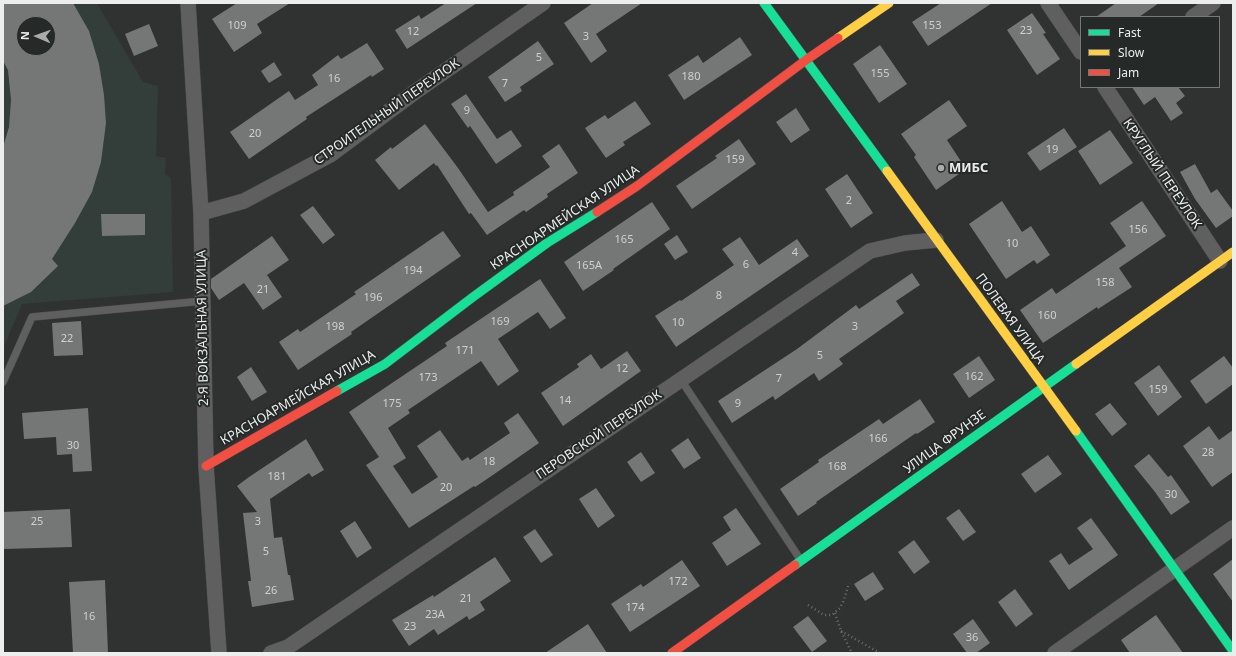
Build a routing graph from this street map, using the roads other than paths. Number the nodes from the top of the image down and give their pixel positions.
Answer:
1 (188, 3) edge
2 (543, 3) edge
3 (764, 3) edge
4 (889, 3) edge
5 (1048, 3) edge
6 (1213, 3) edge
7 (1194, 16) edge
8 (1080, 51) edge
9 (806, 60) junction
10 (1106, 88) edge
11 (201, 213) junction
12 (936, 240) junction
13 (1233, 252) edge
14 (1220, 260) junction
15 (203, 301) junction
16 (681, 380) junction
17 (3, 382) edge
18 (1044, 387) junction
19 (206, 466) junction
20 (1233, 528) edge
21 (802, 561) junction
22 (1174, 570) junction
23 (1233, 651) edge
24 (219, 653) edge
25 (271, 653) edge
26 (672, 653) edge
27 (1055, 653) edge

1 - 11 street, 2-Я ВОКЗАЛЬНАЯ УЛИЦА
2 - 11 street, СТРОИТЕЛЬНЫЙ ПЕРЕУЛОК
3 - 9 street, ПОЛЕВАЯ УЛИЦА
4 - 9 street, КРАСНОАРМЕЙСКАЯ УЛИЦА
5 - 8 street
6 - 7 street
9 - 12 street, ПОЛЕВАЯ УЛИЦА
9 - 19 street, КРАСНОАРМЕЙСКАЯ УЛИЦА
10 - 14 street, КРУГЛЫЙ ПЕРЕУЛОК
11 - 15 street, 2-Я ВОКЗАЛЬНАЯ УЛИЦА
12 - 16 street, ПЕРОВСКОЙ ПЕРЕУЛОК
12 - 18 street, ПОЛЕВАЯ УЛИЦА
13 - 14 street, УЛИЦА ФРУНЗЕ
14 - 18 street, УЛИЦА ФРУНЗЕ
15 - 17 lane
15 - 19 street, 2-Я ВОКЗАЛЬНАЯ УЛИЦА
16 - 21 lane
16 - 25 street, ПЕРОВСКОЙ ПЕРЕУЛОК
18 - 21 street, УЛИЦА ФРУНЗЕ
18 - 22 street, ПОЛЕВАЯ УЛИЦА
19 - 24 street, 2-Я ВОКЗАЛЬНАЯ УЛИЦА
20 - 22 street
21 - 26 street, УЛИЦА ФРУНЗЕ
22 - 23 street, ПОЛЕВАЯ УЛИЦА
22 - 27 street

